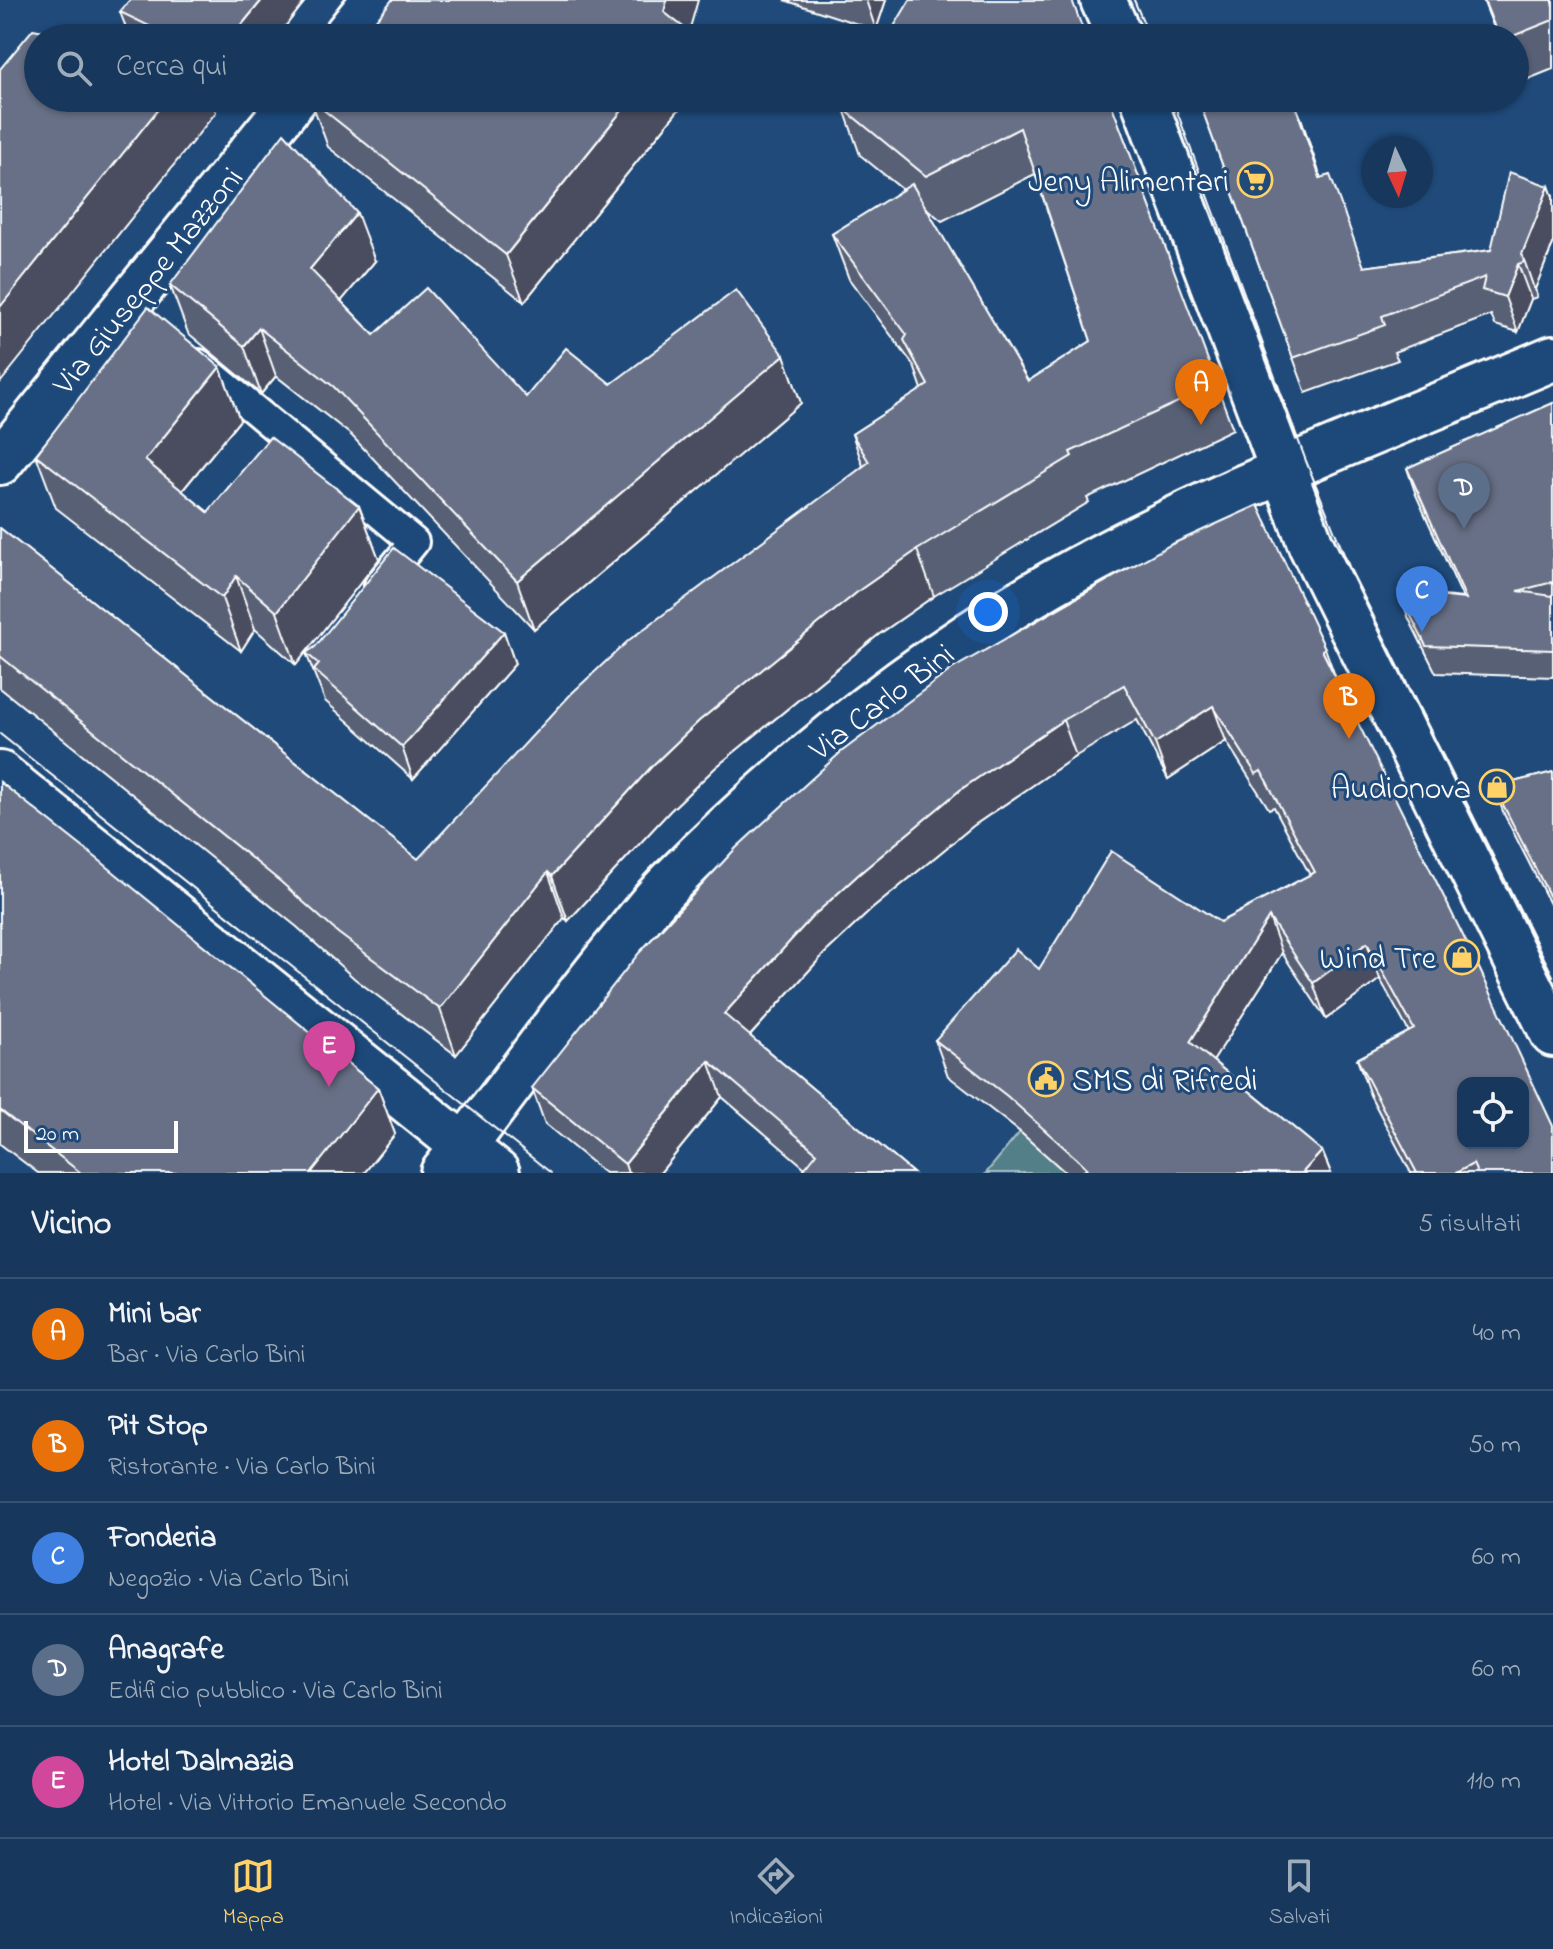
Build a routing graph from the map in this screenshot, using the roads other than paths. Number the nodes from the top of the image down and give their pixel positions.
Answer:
1 (374, 0) edge
2 (1103, 0) edge
3 (355, 24) edge
4 (1114, 24) edge
5 (285, 112) edge
6 (1148, 112) edge
7 (178, 347) edge
8 (1553, 358) edge
9 (0, 462) edge
10 (1281, 472) junction
11 (359, 610) edge
12 (0, 774) edge
13 (1553, 1034) edge
14 (468, 1164) edge

1 - 3 street
2 - 4 street
5 - 9 street, Via Giuseppe Mazzoni
6 - 10 street
7 - 11 lane
8 - 10 street, Via Carlo Bini
10 - 13 street
10 - 14 street, Via Carlo Bini
12 - 14 street

